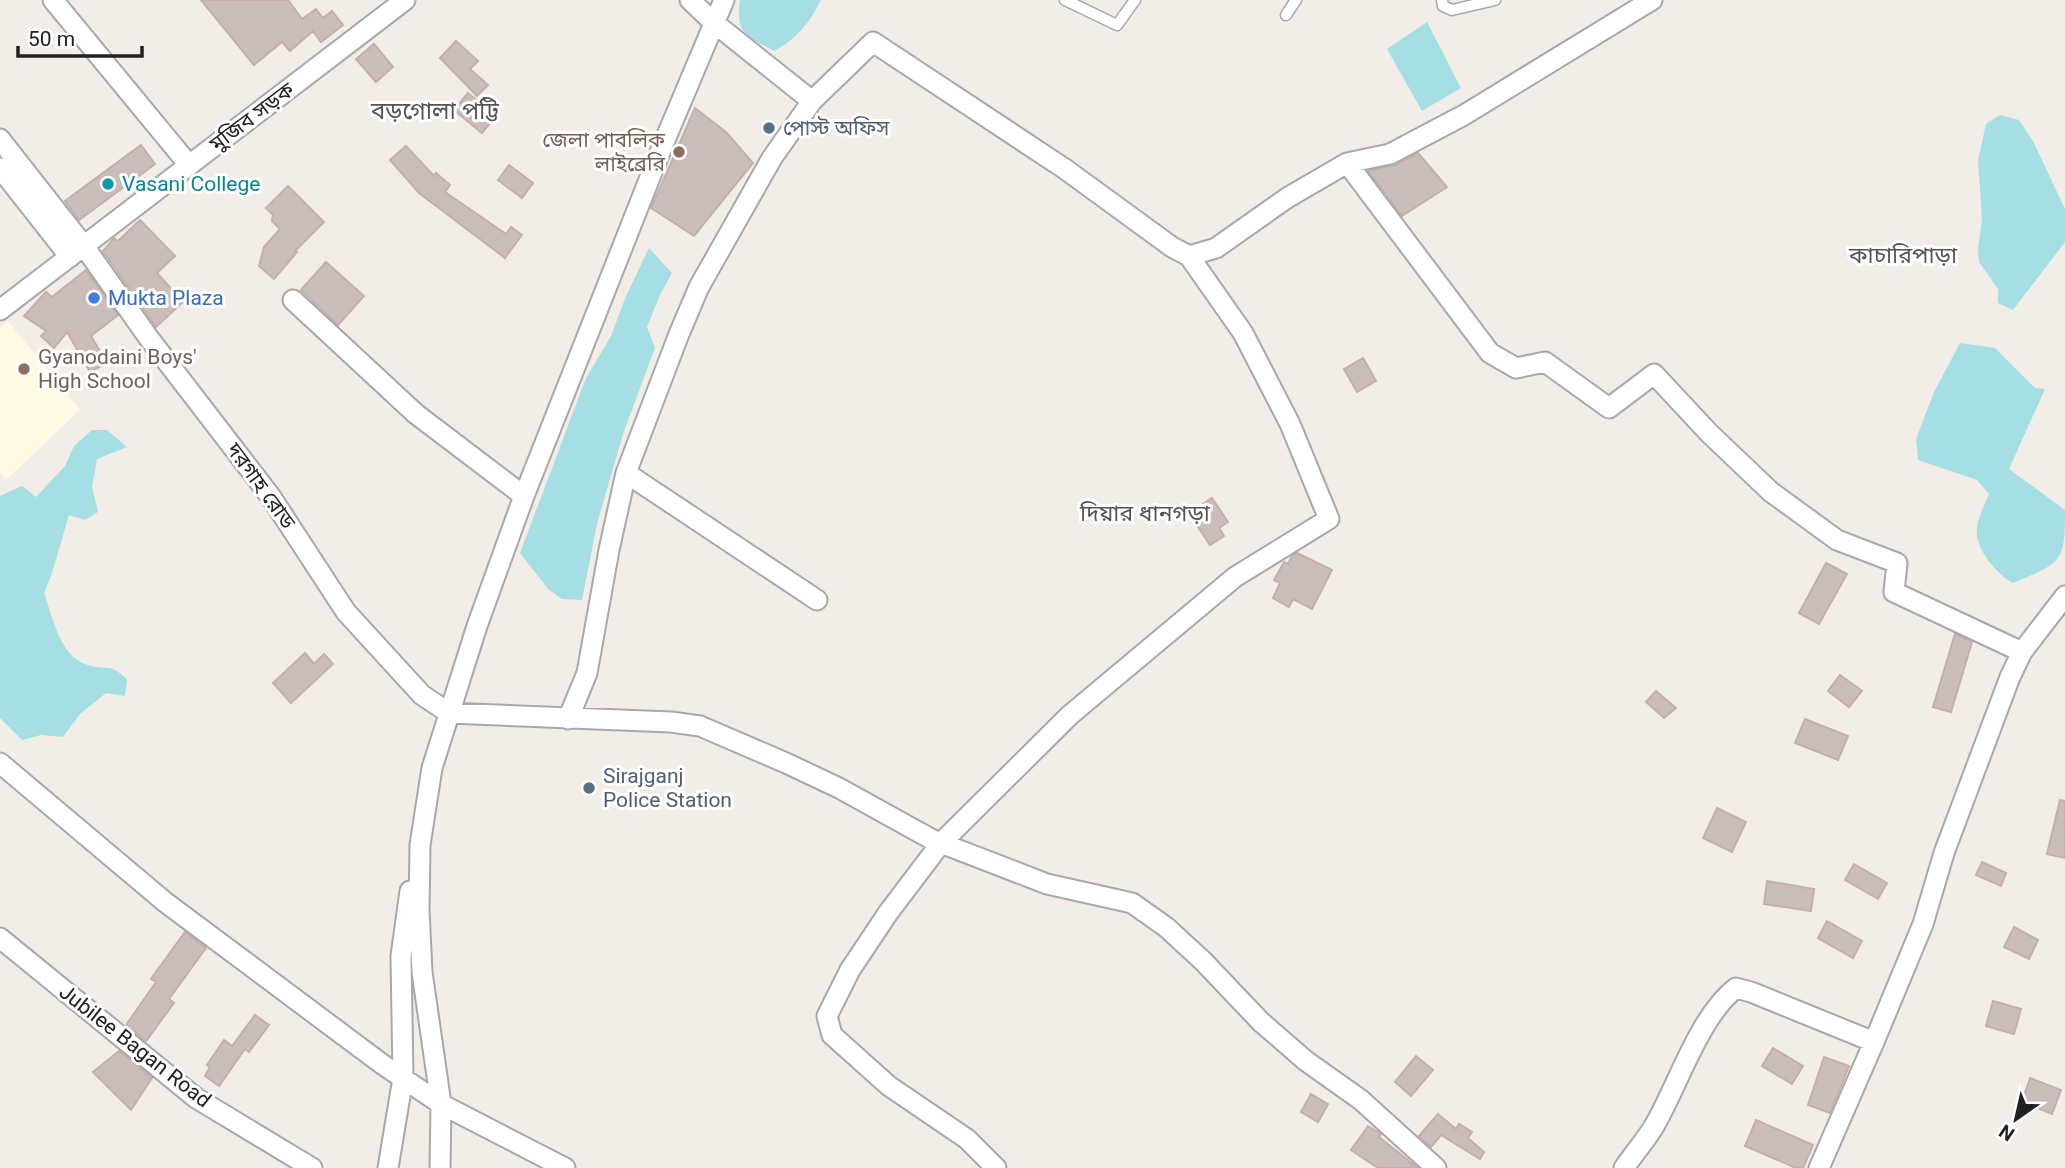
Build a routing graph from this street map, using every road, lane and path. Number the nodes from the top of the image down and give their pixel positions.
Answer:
1 (53, 0) edge
2 (405, 0) edge
3 (690, 0) edge
4 (724, 0) edge
5 (1065, 0) edge
6 (1135, 0) edge
7 (1296, 0) edge
8 (1441, 0) edge
9 (1494, 0) edge
10 (1652, 0) edge
11 (1286, 15) dead end
12 (713, 22) junction
13 (812, 101) junction
14 (0, 139) edge
15 (1347, 163) junction
16 (189, 165) junction
17 (0, 168) edge
18 (77, 252) junction
19 (1189, 256) junction
20 (293, 300) dead end
21 (0, 310) edge
22 (626, 473) junction
23 (524, 496) junction
24 (2065, 596) edge
25 (817, 600) dead end
26 (2022, 652) junction
27 (449, 713) junction
28 (568, 719) junction
29 (0, 763) edge
30 (941, 843) junction
31 (420, 845) junction
32 (0, 938) edge
33 (1874, 1042) junction
34 (403, 1078) junction
35 (441, 1104) junction
36 (312, 1168) edge
37 (388, 1168) edge
38 (440, 1168) edge
39 (565, 1168) edge
40 (996, 1168) edge
41 (1436, 1168) edge
42 (1623, 1168) edge
43 (1819, 1168) edge

1 - 16 street
2 - 16 street, মুজিব সড়ক
3 - 12 street
4 - 12 street
5 - 6 lane
7 - 11 lane
8 - 9 lane
10 - 15 street
12 - 13 street
12 - 23 street
13 - 19 street
13 - 22 street
14 - 18 street
15 - 19 street
15 - 26 street
16 - 18 street, মুজিব সড়ক
17 - 18 street, দরগাহ রোড
18 - 21 street, মুজিব সড়ক
18 - 27 street, দরগাহ রোড
19 - 30 street
20 - 23 street
22 - 25 street
22 - 28 street
23 - 27 street
24 - 26 street
26 - 33 street
27 - 28 street
27 - 31 street
28 - 30 street
29 - 34 street
30 - 40 street
30 - 41 street
31 - 34 street
31 - 35 street
32 - 36 street, Jubilee Bagan Road
33 - 42 street
33 - 43 street
34 - 35 street
34 - 37 street
35 - 38 street
35 - 39 street

